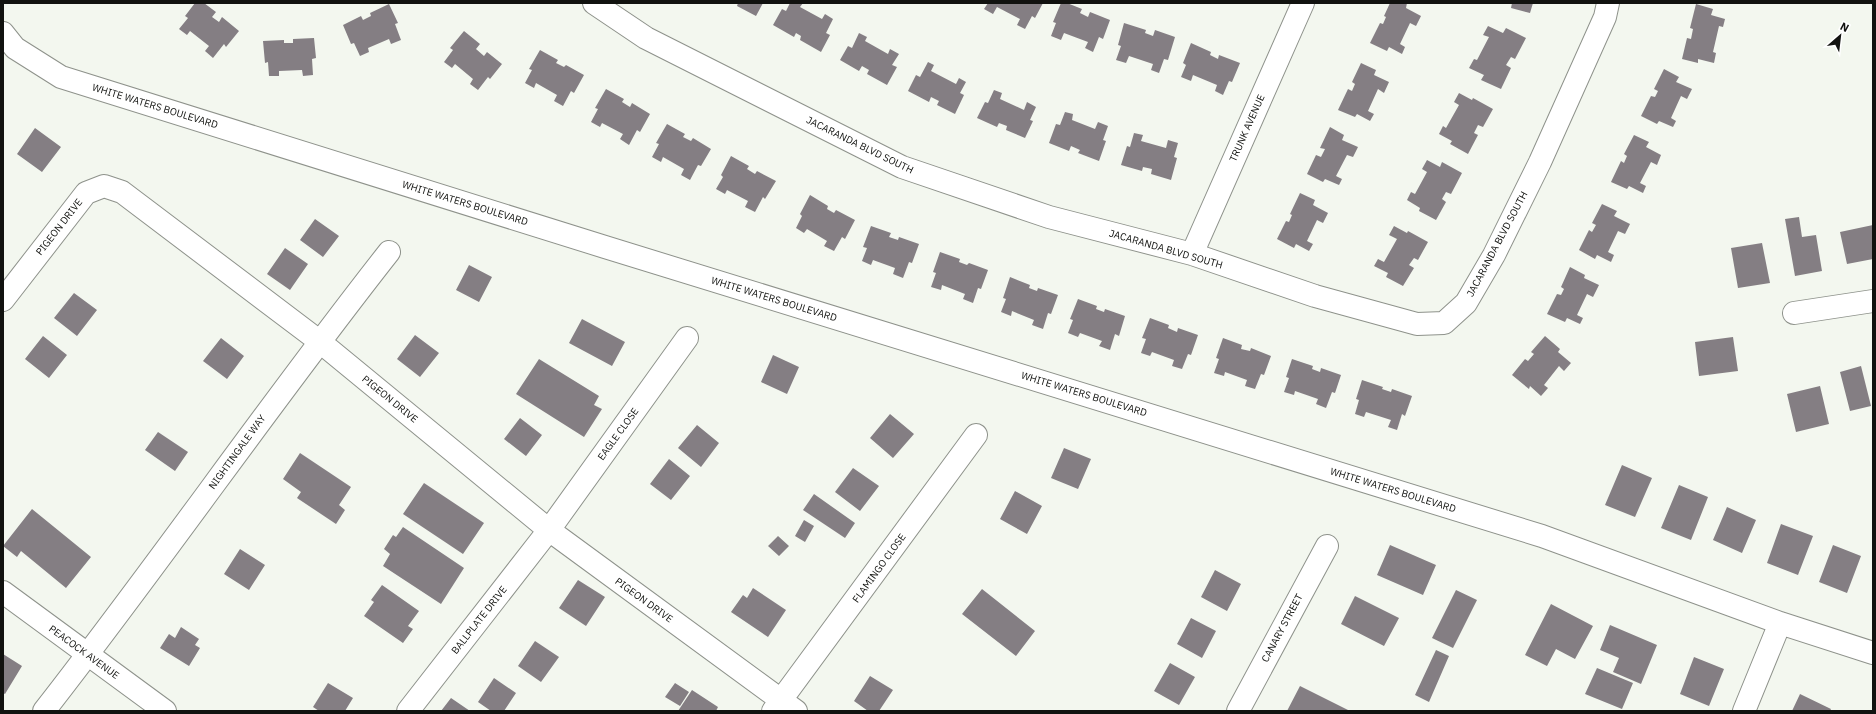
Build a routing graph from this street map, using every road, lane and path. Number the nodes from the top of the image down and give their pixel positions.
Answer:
1 (594, 3) edge
2 (1301, 3) edge
3 (1608, 3) edge
4 (3, 33) edge
5 (389, 252) dead end
6 (1192, 254) junction
7 (3, 300) edge
8 (1873, 301) edge
9 (1794, 313) dead end
10 (687, 338) dead end
11 (319, 341) junction
12 (976, 435) dead end
13 (549, 530) junction
14 (1327, 546) dead end
15 (3, 592) edge
16 (1780, 623) junction
17 (1873, 653) edge
18 (88, 655) junction
19 (783, 707) edge
20 (44, 711) edge
21 (165, 711) edge
22 (408, 711) edge
23 (1238, 711) edge
24 (1744, 711) edge

1 - 6 street, JACARANDA BLVD SOUTH
2 - 6 street, TRUNK AVENUE
3 - 6 street, JACARANDA BLVD SOUTH
4 - 16 street, WHITE WATERS BOULEVARD
5 - 11 street, NIGHTINGALE WAY
7 - 11 street, PIGEON DRIVE
8 - 9 street
10 - 13 street, EAGLE CLOSE
11 - 13 street, PIGEON DRIVE
11 - 18 street, NIGHTINGALE WAY
12 - 19 street, FLAMINGO CLOSE
13 - 19 street, PIGEON DRIVE
13 - 22 street, BALLPLATE DRIVE
14 - 23 street, CANARY STREET
15 - 18 street, PEACOCK AVENUE
16 - 17 street, WHITE WATERS BOULEVARD
16 - 24 street
18 - 20 street, NIGHTINGALE WAY
18 - 21 street, PEACOCK AVENUE

